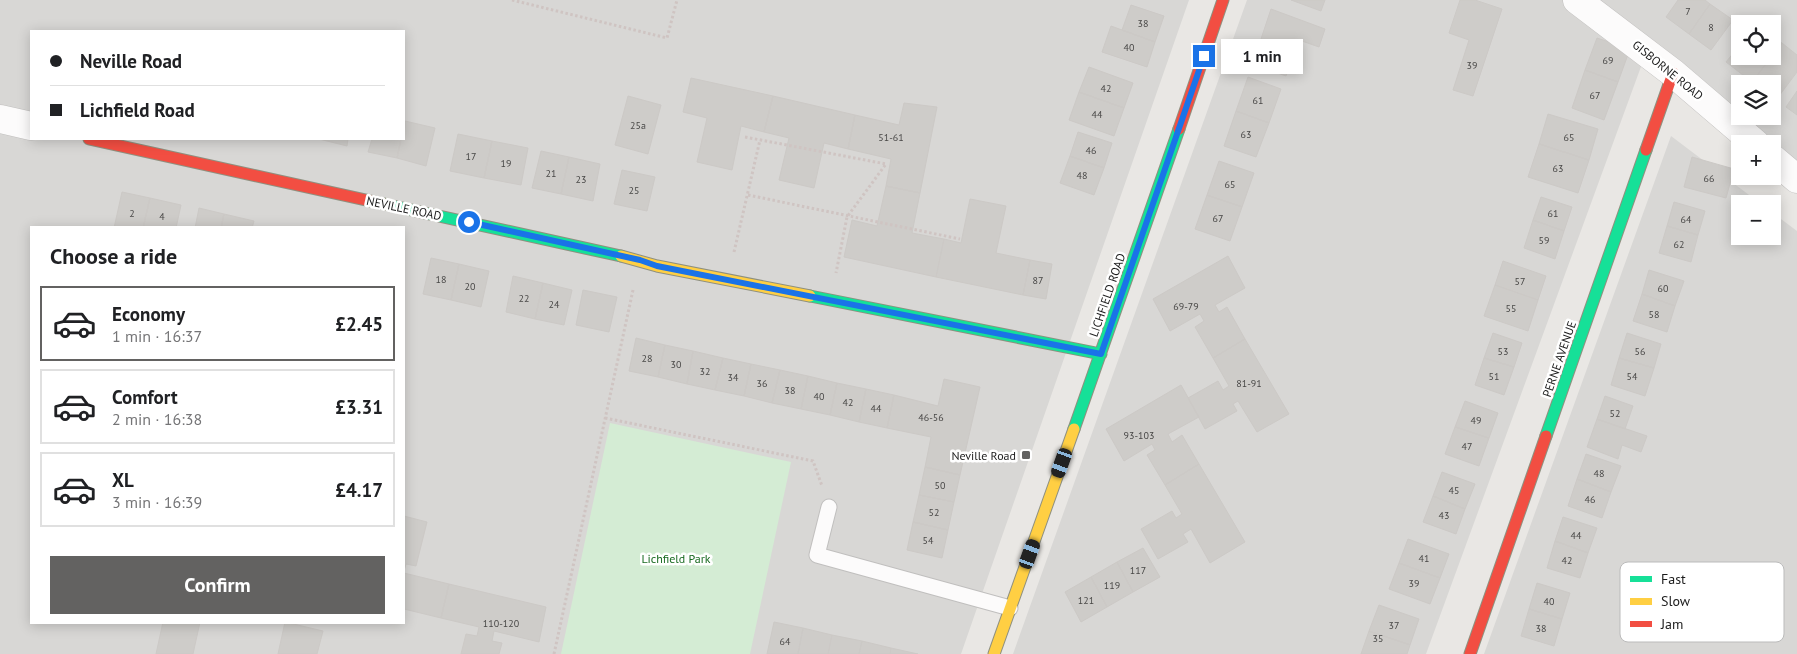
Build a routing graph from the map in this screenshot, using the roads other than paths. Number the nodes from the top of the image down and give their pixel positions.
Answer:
1 (1223, 0) edge
2 (1577, 0) edge
3 (1673, 73) junction
4 (0, 119) edge
5 (30, 126) edge
6 (1745, 135) edge
7 (94, 140) edge
8 (1781, 166) edge
9 (1797, 179) edge
10 (1101, 354) junction
11 (829, 507) road end
12 (1010, 608) junction
13 (994, 654) edge
14 (1470, 654) edge

1 - 10 street, LICHFIELD ROAD
2 - 3 street, GISBORNE ROAD
3 - 6 street, GISBORNE ROAD
3 - 14 street, PERNE AVENUE
4 - 5 street
7 - 10 street, NEVILLE ROAD
8 - 9 street
10 - 12 street, LICHFIELD ROAD
11 - 12 lane
12 - 13 street, LICHFIELD ROAD

